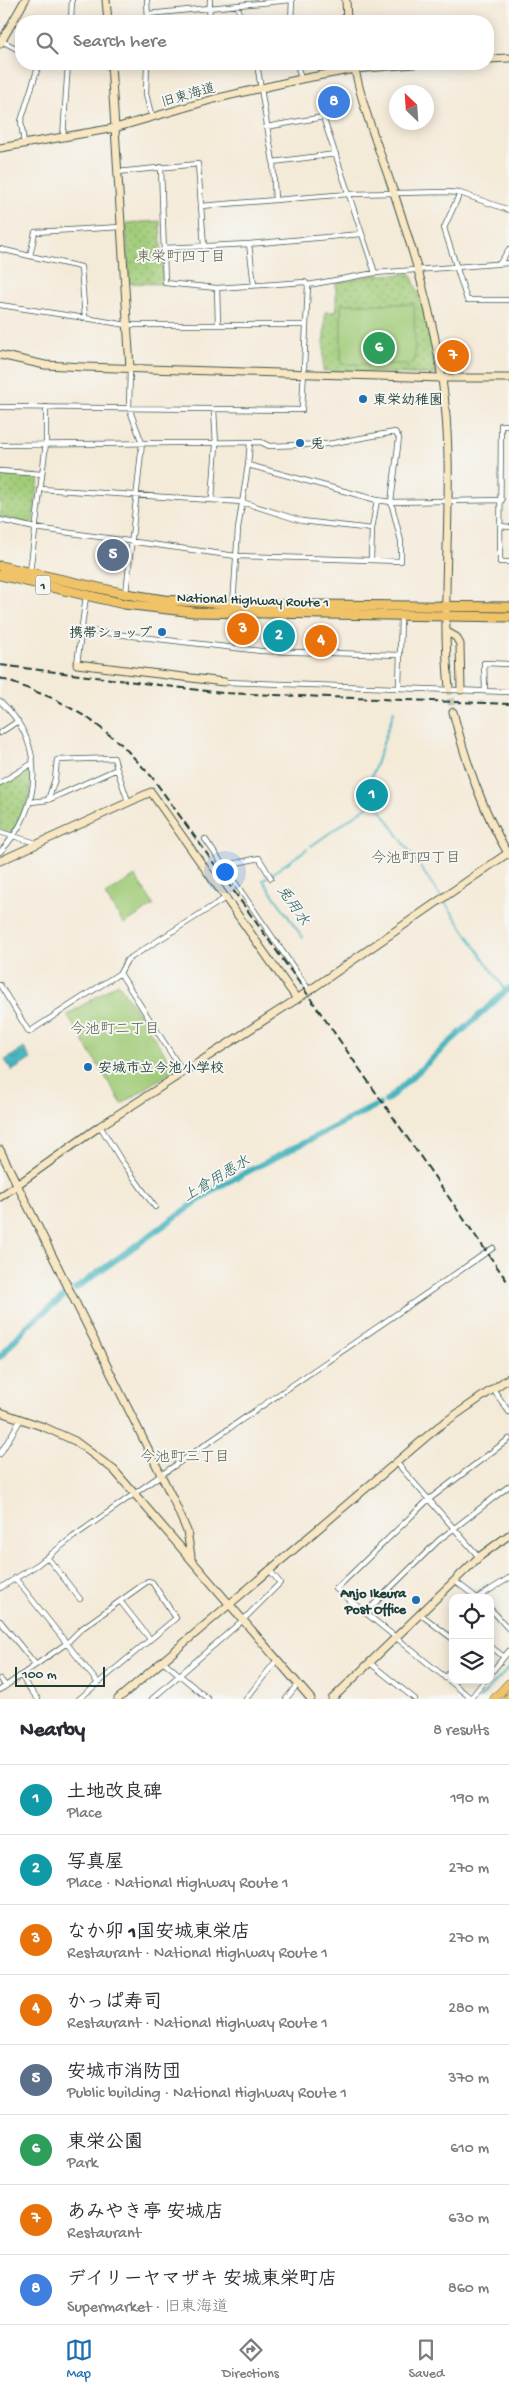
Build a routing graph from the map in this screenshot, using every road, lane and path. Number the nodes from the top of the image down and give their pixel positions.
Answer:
1 (25, 0) edge
2 (72, 0) edge
3 (106, 0) edge
4 (147, 0) edge
5 (210, 0) edge
6 (292, 0) edge
7 (346, 0) edge
8 (238, 5) junction
9 (210, 8) junction
10 (148, 14) joint
11 (16, 15) edge
12 (71, 15) edge
13 (107, 15) edge
14 (209, 15) edge
15 (239, 15) edge
16 (291, 15) edge
17 (347, 15) edge
18 (15, 16) edge
19 (0, 41) edge
20 (15, 48) edge
21 (509, 58) edge
22 (494, 59) edge
23 (37, 70) edge
24 (68, 70) edge
25 (110, 70) edge
26 (147, 70) edge
27 (258, 70) edge
28 (299, 70) edge
29 (341, 70) edge
30 (355, 70) edge
31 (301, 79) junction
32 (260, 88) junction
33 (152, 118) junction
34 (266, 127) junction
35 (115, 128) junction
36 (63, 138) junction
37 (24, 145) junction
38 (0, 148) edge
39 (336, 154) junction
40 (273, 162) junction
41 (162, 167) junction
42 (117, 172) junction
43 (394, 193) junction
44 (460, 193) junction
45 (348, 194) junction
46 (275, 200) junction
47 (201, 206) junction
48 (509, 210) edge
49 (121, 227) junction
50 (361, 234) junction
51 (249, 244) junction
52 (204, 247) junction
53 (164, 248) junction
54 (0, 249) edge
55 (509, 249) edge
56 (30, 256) junction
57 (509, 263) edge
58 (500, 264) junction
59 (456, 267) junction
60 (418, 271) junction
61 (375, 273) junction
62 (254, 285) junction
63 (308, 285) junction
64 (217, 288) junction
65 (509, 300) edge
66 (0, 305) edge
67 (85, 318) junction
68 (218, 324) junction
69 (127, 325) junction
70 (306, 325) junction
71 (0, 356) edge
72 (130, 368) junction
73 (304, 373) junction
74 (442, 378) junction
75 (509, 378) edge
76 (0, 407) edge
77 (46, 407) junction
78 (129, 408) junction
79 (214, 409) junction
80 (509, 425) edge
81 (215, 442) junction
82 (250, 442) junction
83 (46, 443) junction
84 (142, 443) junction
85 (0, 445) edge
86 (502, 460) junction
87 (509, 460) edge
88 (248, 465) junction
89 (0, 471) edge
90 (42, 474) junction
91 (41, 489) junction
92 (137, 494) junction
93 (212, 500) junction
94 (377, 500) junction
95 (502, 500) junction
96 (448, 501) junction
97 (242, 502) junction
98 (391, 502) junction
99 (0, 520) edge
100 (501, 526) junction
101 (509, 526) edge
102 (35, 528) junction
103 (372, 529) junction
104 (130, 542) junction
105 (236, 556) junction
106 (370, 560) junction
107 (509, 562) edge
108 (0, 566) edge
109 (30, 573) junction
110 (0, 575) edge
111 (126, 594) junction
112 (86, 596) junction
113 (233, 604) junction
114 (447, 606) junction
115 (509, 606) edge
116 (232, 614) junction
117 (401, 616) junction
118 (447, 617) junction
119 (509, 617) edge
120 (82, 630) junction
121 (447, 632) junction
122 (400, 655) junction
123 (76, 664) joint
124 (509, 664) edge
125 (224, 682) joint
126 (400, 688) junction
127 (449, 688) tunnel mouth
128 (461, 690) junction
129 (485, 691) junction
130 (509, 692) edge
131 (0, 701) edge
132 (453, 712) tunnel mouth
133 (18, 722) junction
134 (0, 733) edge
135 (33, 763) junction
136 (117, 770) junction
137 (0, 783) edge
138 (48, 800) junction
139 (128, 801) junction
140 (31, 802) junction
141 (0, 832) edge
142 (15, 837) junction
143 (205, 839) dead end
144 (36, 843) junction
145 (0, 852) edge
146 (508, 854) edge
147 (0, 861) edge
148 (223, 866) junction
149 (271, 878) dead end
150 (227, 897) junction
151 (120, 973) junction
152 (0, 985) edge
153 (309, 990) junction
154 (297, 999) junction
155 (182, 1072) junction
156 (100, 1126) junction
157 (0, 1150) edge
158 (18, 1187) junction
159 (0, 1197) edge
160 (155, 1207) dead end
161 (493, 1248) dead end
162 (509, 1378) edge
163 (493, 1389) junction
164 (0, 1412) edge
165 (509, 1412) edge
166 (21, 1419) junction
167 (509, 1439) edge
168 (0, 1454) edge
169 (396, 1462) junction
170 (161, 1475) junction
171 (509, 1486) edge
172 (137, 1494) junction
173 (428, 1500) junction
174 (452, 1528) junction
175 (509, 1535) edge
176 (190, 1556) junction
177 (478, 1557) junction
178 (47, 1558) junction
179 (269, 1569) junction
180 (15, 1578) junction
181 (509, 1578) edge
182 (454, 1581) junction
183 (0, 1588) edge
184 (472, 1594) edge
185 (483, 1594) edge
186 (80, 1599) dead end
187 (120, 1601) junction
188 (229, 1604) junction
189 (365, 1612) junction
190 (494, 1612) edge
191 (420, 1614) junction
192 (243, 1620) junction
193 (0, 1621) edge
194 (509, 1629) edge
195 (449, 1636) edge
196 (396, 1638) junction
197 (150, 1639) junction
198 (67, 1643) junction
199 (494, 1649) edge
200 (509, 1651) edge
201 (504, 1657) junction
202 (163, 1661) junction
203 (276, 1661) junction
204 (370, 1664) junction
205 (36, 1665) junction
206 (494, 1669) edge
207 (449, 1673) edge
208 (22, 1676) junction
209 (180, 1676) junction
210 (445, 1678) junction
211 (0, 1679) edge
212 (98, 1683) junction
213 (509, 1683) edge
214 (482, 1684) edge
215 (297, 1685) junction
216 (6, 1686) junction
217 (0, 1690) edge
218 (472, 1698) edge
219 (38, 1699) edge
220 (79, 1699) edge
221 (118, 1699) edge
222 (152, 1699) edge
223 (208, 1699) edge
224 (246, 1699) edge
225 (286, 1699) edge
226 (311, 1699) edge
227 (332, 1699) edge
228 (415, 1699) edge
229 (494, 1699) edge

1 - 11 street
2 - 12 street
3 - 13 street
4 - 10 street
5 - 9 street
6 - 8 street
6 - 16 street
7 - 17 street
8 - 9 street
8 - 15 street
9 - 10 street
9 - 14 street
18 - 19 street
19 - 20 street
21 - 22 street
23 - 37 street
24 - 36 street
25 - 35 street
26 - 33 street
27 - 32 street
28 - 31 street
29 - 31 street, 旧東海道
30 - 43 street
31 - 32 street, 旧東海道
32 - 33 street, 旧東海道
32 - 34 street
33 - 35 street, 旧東海道
34 - 39 street
34 - 40 street
35 - 36 street, 旧東海道
35 - 42 street
36 - 37 street, 旧東海道
37 - 38 street, 旧東海道
39 - 40 street
39 - 45 street
40 - 46 street
41 - 42 street
41 - 47 street
41 - 53 street
42 - 49 street
43 - 44 street
43 - 45 street
43 - 60 street
44 - 48 street
44 - 59 street
45 - 46 street
45 - 50 street
46 - 47 street
47 - 52 street
49 - 56 street
49 - 69 street
50 - 51 street
50 - 61 street
51 - 52 street
51 - 62 street
52 - 53 street
53 - 64 street
54 - 56 street
55 - 58 street
56 - 67 street
57 - 58 street
58 - 59 street
59 - 60 street
59 - 65 street
60 - 61 street
60 - 74 street
61 - 63 street
62 - 63 street
62 - 64 street
63 - 70 street
64 - 68 street
66 - 67 street
67 - 69 street
68 - 69 street
68 - 70 street
69 - 72 street
70 - 73 street
71 - 72 street
72 - 73 street
72 - 78 street
73 - 74 street
73 - 79 street
74 - 75 street
74 - 96 street
76 - 77 street
77 - 78 street
77 - 83 street
78 - 79 street
78 - 84 street
79 - 81 street
80 - 86 street
81 - 82 street
81 - 84 street
81 - 93 street
82 - 88 street
82 - 98 street
83 - 84 street
83 - 85 street
83 - 90 street
84 - 92 street
86 - 87 street
86 - 95 street
88 - 94 street
88 - 97 street
89 - 90 street
90 - 91 street
91 - 92 street
91 - 102 street
92 - 93 street
92 - 104 street
93 - 97 street
94 - 98 street
94 - 103 street
95 - 96 street
95 - 100 street
96 - 98 street
96 - 114 street
97 - 103 street
97 - 105 street
98 - 106 street
99 - 102 street
100 - 101 street
100 - 107 street
102 - 104 street
102 - 109 street
103 - 106 street
104 - 105 street
104 - 111 street
105 - 106 street
105 - 113 street
108 - 109 highway, National Highway Route 1 / 1
109 - 111 highway, National Highway Route 1 / 1
110 - 112 highway, National Highway Route 1 / 1
111 - 113 highway, National Highway Route 1 / 1
112 - 116 highway, National Highway Route 1 / 1
112 - 120 street
113 - 114 highway, National Highway Route 1 / 1
113 - 116 street
114 - 115 highway, National Highway Route 1 / 1
114 - 118 street
116 - 117 highway, National Highway Route 1 / 1
117 - 118 highway, National Highway Route 1 / 1
117 - 122 street
118 - 119 highway, National Highway Route 1 / 1
118 - 121 street
120 - 122 street
120 - 123 street
121 - 127 street
121 - 128 street
122 - 126 street
123 - 125 street
124 - 129 street
125 - 126 street
126 - 128 street
128 - 129 street
129 - 130 street
131 - 133 street
132 - 146 street
133 - 134 street
133 - 135 street
135 - 137 street
135 - 140 street
136 - 138 street
136 - 138 street
136 - 139 street
138 - 140 street
139 - 144 street
139 - 150 street
140 - 142 street
141 - 142 street
142 - 144 street
142 - 145 street
143 - 148 street
144 - 147 street
146 - 153 street
148 - 149 street
148 - 153 street
150 - 151 street
150 - 154 street
151 - 152 street
151 - 155 street
153 - 154 street
154 - 155 street
155 - 156 street
156 - 158 street
156 - 160 street
157 - 158 street
158 - 159 street
158 - 170 street
161 - 170 street
162 - 163 street
163 - 165 street
163 - 169 street
164 - 166 street
166 - 168 street
166 - 172 street
167 - 173 street
169 - 173 street
169 - 179 street
170 - 172 street
170 - 176 street
171 - 174 street
172 - 176 street
172 - 178 street
173 - 174 street
173 - 189 street
174 - 177 street
174 - 189 street
175 - 177 street
176 - 188 street
177 - 182 street
178 - 180 street
178 - 186 street
179 - 188 street
179 - 192 street
180 - 183 street
180 - 198 street
181 - 185 street
182 - 184 street
182 - 191 street
187 - 197 street
187 - 197 street
187 - 198 street
188 - 192 street
188 - 202 street
189 - 196 street
190 - 194 street
191 - 195 street
191 - 196 street
192 - 203 street
192 - 209 street
193 - 205 street
196 - 204 street
196 - 210 street
197 - 212 street
198 - 205 street
198 - 212 street
199 - 201 street
200 - 201 street
201 - 206 street
202 - 209 street
202 - 221 street
203 - 215 street
203 - 224 street
204 - 227 street
204 - 228 street
205 - 208 street
207 - 210 street
208 - 216 street
208 - 219 street
209 - 222 street
209 - 223 street
210 - 218 street
211 - 216 street
212 - 220 street
213 - 229 main road
214 - 218 street
215 - 225 street
215 - 226 street
216 - 217 street

